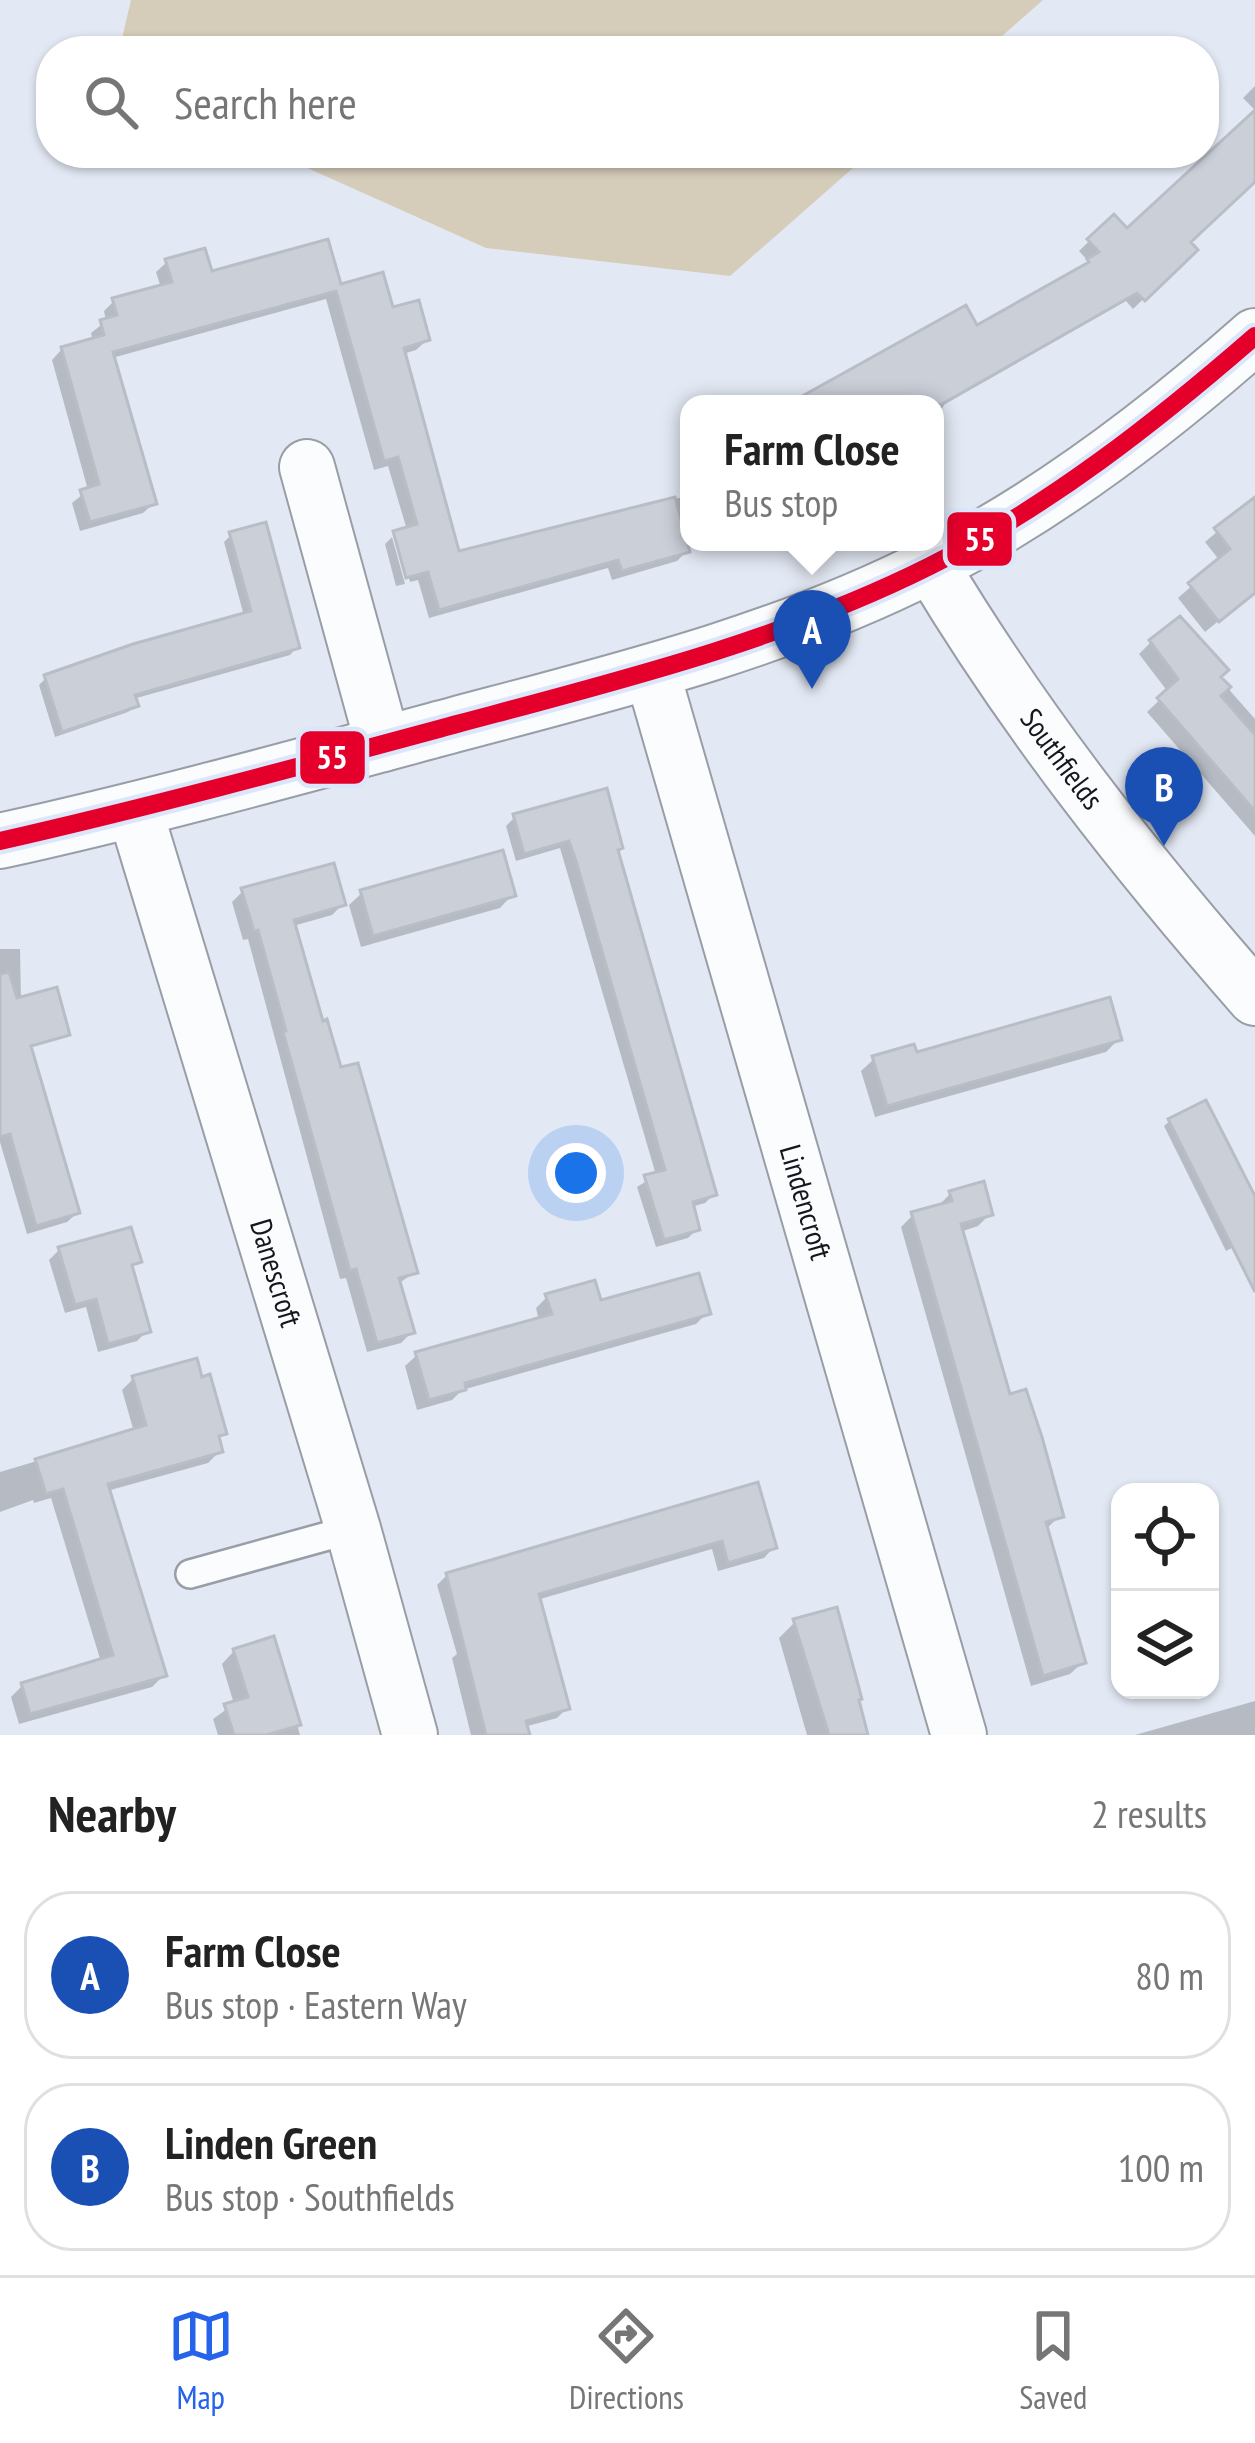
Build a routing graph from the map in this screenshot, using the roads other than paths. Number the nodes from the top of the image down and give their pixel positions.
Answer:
1 (1255, 336) edge
2 (307, 467) dead end
3 (931, 565) junction
4 (652, 672) junction
5 (383, 744) junction
6 (135, 812) junction
7 (0, 842) edge
8 (1255, 998) edge
9 (353, 1529) junction
10 (190, 1574) dead end
11 (410, 1735) edge
12 (959, 1735) edge

1 - 3 street
2 - 5 street
3 - 4 street
3 - 8 street, Southfields
4 - 5 street
4 - 12 street, Lindencroft
5 - 6 street
6 - 7 street
6 - 9 street, Danescroft
9 - 10 lane
9 - 11 street, Danescroft

